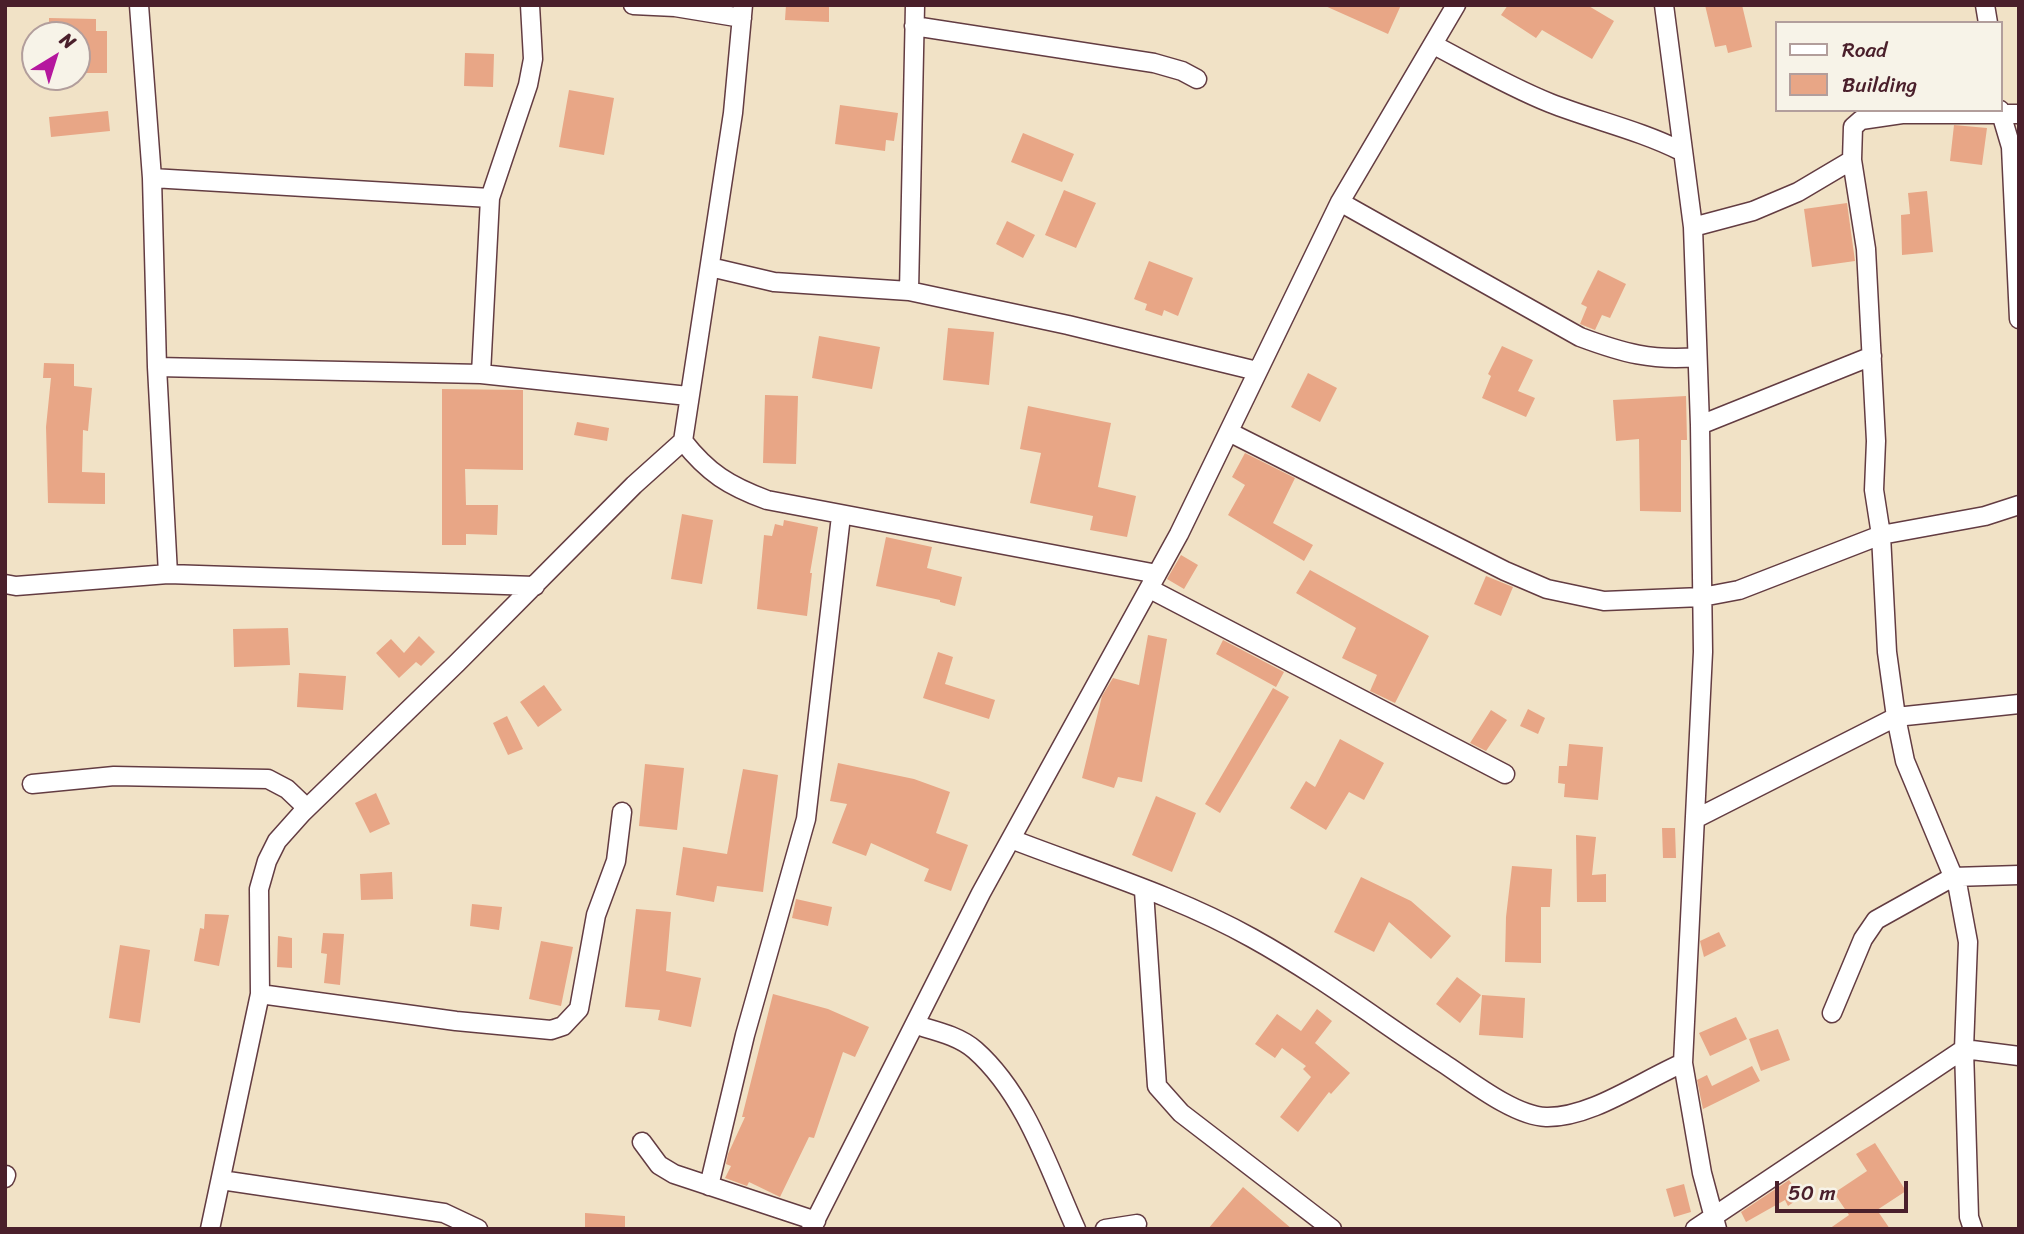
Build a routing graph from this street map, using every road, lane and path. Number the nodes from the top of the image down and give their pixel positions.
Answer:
1 (139, 5) edge
2 (530, 5) edge
3 (633, 5) edge
4 (915, 5) edge
5 (1456, 5) edge
6 (1664, 5) edge
7 (742, 11) edge
8 (914, 26) junction
9 (1434, 46) junction
10 (1197, 79) dead end
11 (2000, 112) edge
12 (2019, 114) edge
13 (1681, 151) junction
14 (1852, 160) junction
15 (152, 178) junction
16 (491, 198) junction
17 (1340, 202) junction
18 (1693, 227) junction
19 (710, 267) junction
20 (909, 291) junction
21 (2019, 319) edge
22 (1872, 356) junction
23 (1697, 357) junction
24 (157, 368) junction
25 (1257, 371) junction
26 (481, 374) junction
27 (688, 396) junction
28 (1700, 425) junction
29 (1229, 432) junction
30 (682, 441) junction
31 (2019, 505) edge
32 (841, 516) junction
33 (1881, 535) junction
34 (168, 574) junction
35 (1154, 581) junction
36 (5, 584) edge
37 (535, 586) junction
38 (1702, 597) junction
39 (2019, 704) edge
40 (1896, 717) junction
41 (1506, 774) dead end
42 (32, 784) dead end
43 (307, 808) junction
44 (622, 812) dead end
45 (1697, 818) junction
46 (1011, 839) junction
47 (2019, 875) edge
48 (1954, 877) junction
49 (1144, 891) junction
50 (260, 994) junction
51 (1832, 1013) dead end
52 (916, 1025) junction
53 (1964, 1049) junction
54 (2019, 1056) edge
55 (1683, 1063) junction
56 (642, 1142) dead end
57 (221, 1180) junction
58 (709, 1186) junction
59 (1715, 1222) edge
60 (1137, 1224) dead end
61 (814, 1225) edge
62 (210, 1229) edge
63 (478, 1229) edge
64 (1076, 1229) edge
65 (1105, 1229) edge
66 (1332, 1229) edge
67 (1695, 1229) edge
68 (1973, 1229) edge

1 - 15 street
2 - 16 street
3 - 7 street
4 - 8 street
5 - 9 street
6 - 13 street
7 - 19 street
8 - 10 street
8 - 20 street
9 - 13 street
9 - 17 street
11 - 12 street
11 - 14 street
11 - 21 street
13 - 18 street
14 - 18 street
14 - 22 street
15 - 16 street
15 - 24 street
16 - 26 street
17 - 23 street
17 - 25 street
18 - 23 street
19 - 20 street
19 - 27 street
20 - 25 street
22 - 28 street
22 - 33 street
23 - 28 street
24 - 26 street
24 - 34 street
25 - 29 street
26 - 27 street
27 - 30 street
28 - 38 street
29 - 35 street
29 - 38 street
30 - 32 street
30 - 37 street
31 - 33 street
32 - 35 street
32 - 58 street
33 - 38 street
33 - 40 street
34 - 36 street
34 - 37 street
35 - 41 street
35 - 46 street
37 - 43 street
38 - 45 street
39 - 40 street
40 - 45 street
40 - 48 street
42 - 43 street
43 - 50 street
44 - 50 street
45 - 55 street
46 - 49 street
46 - 52 street
47 - 48 street
48 - 51 street
48 - 53 street
49 - 55 street
49 - 66 street
50 - 57 street
52 - 61 street
52 - 64 street
53 - 54 street
53 - 59 street
53 - 68 street
55 - 59 street
56 - 58 street
57 - 62 street
57 - 63 street
58 - 61 street
59 - 67 street
60 - 65 street

